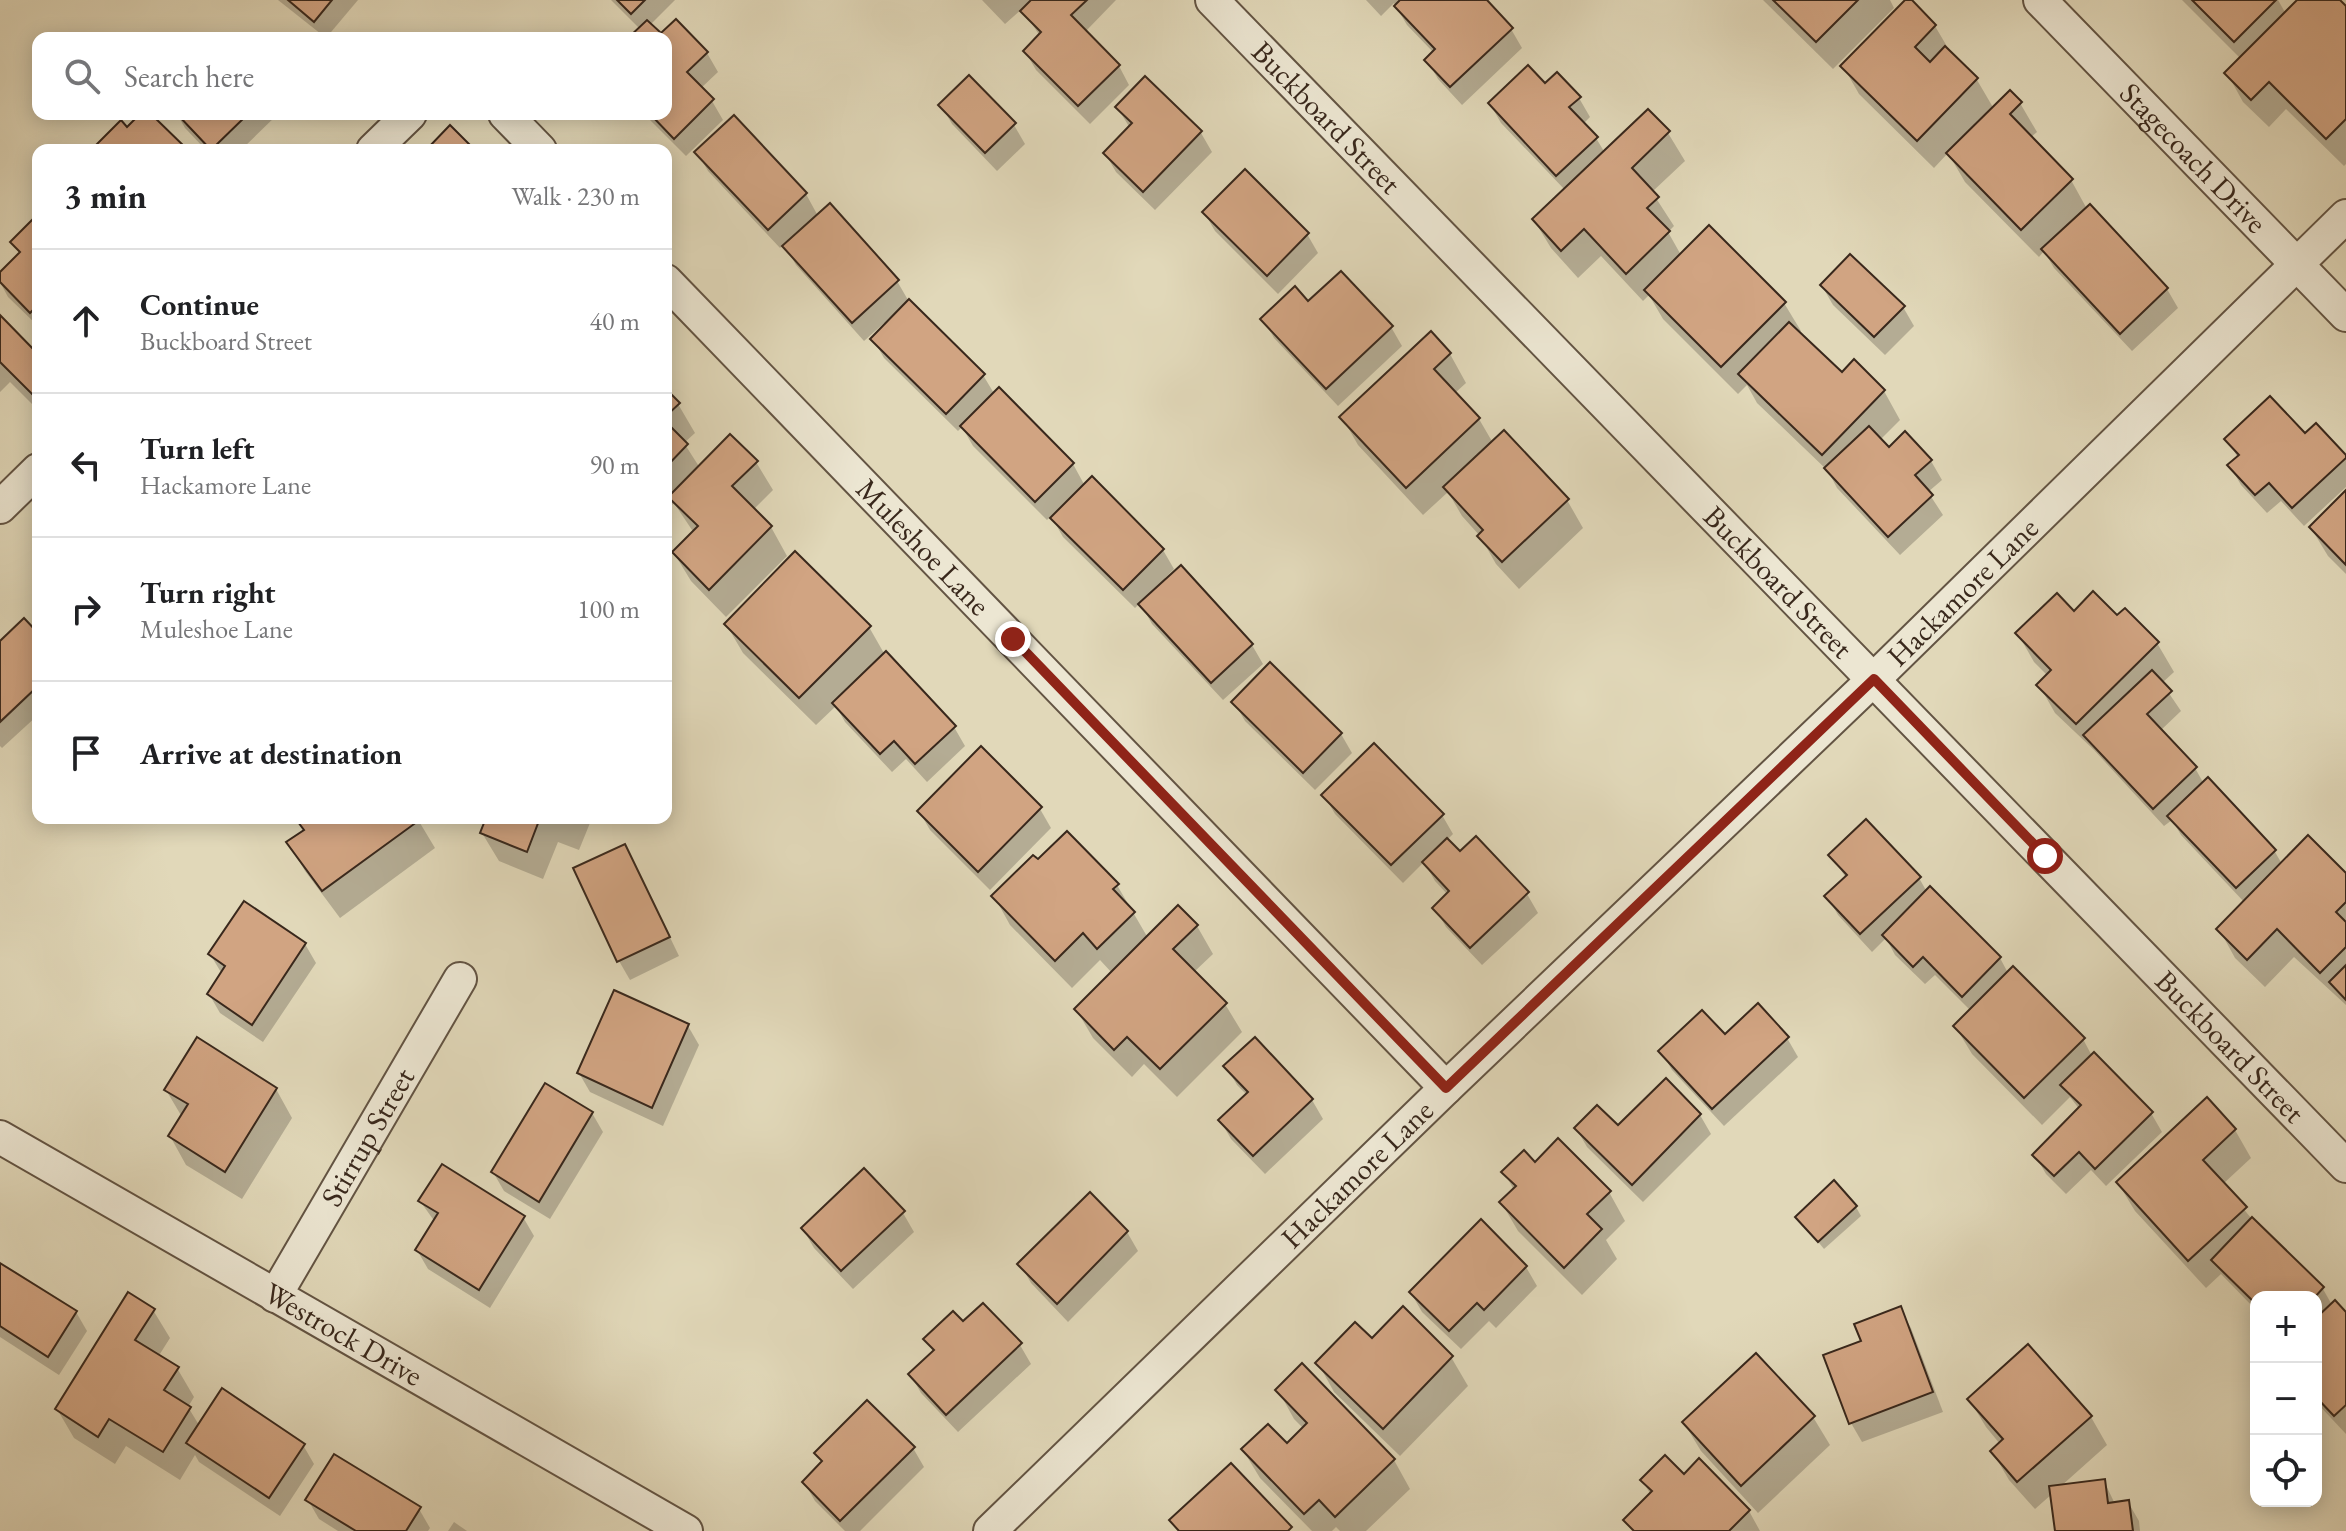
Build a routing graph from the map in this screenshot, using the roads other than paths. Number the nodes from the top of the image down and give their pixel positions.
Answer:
1 (1212, 0) edge
2 (2040, 0) edge
3 (404, 120) edge
4 (511, 120) edge
5 (379, 144) edge
6 (534, 144) edge
7 (2346, 216) edge
8 (2297, 264) junction
9 (672, 287) edge
10 (2346, 315) edge
11 (32, 476) edge
12 (0, 507) edge
13 (1874, 679) junction
14 (460, 979) dead end
15 (1446, 1088) junction
16 (0, 1137) edge
17 (2346, 1166) edge
18 (275, 1296) junction
19 (686, 1531) edge
20 (990, 1531) edge

1 - 13 street, Buckboard Street
2 - 8 street, Stagecoach Drive
3 - 5 street
4 - 6 street
7 - 8 street, Hackamore Lane
8 - 10 street, Stagecoach Drive
8 - 13 street, Hackamore Lane
9 - 15 street, Muleshoe Lane
11 - 12 street
13 - 15 street, Hackamore Lane
13 - 17 street, Buckboard Street
14 - 18 street, Stirrup Street
15 - 20 street, Hackamore Lane
16 - 18 street, Westrock Drive
18 - 19 street, Westrock Drive

